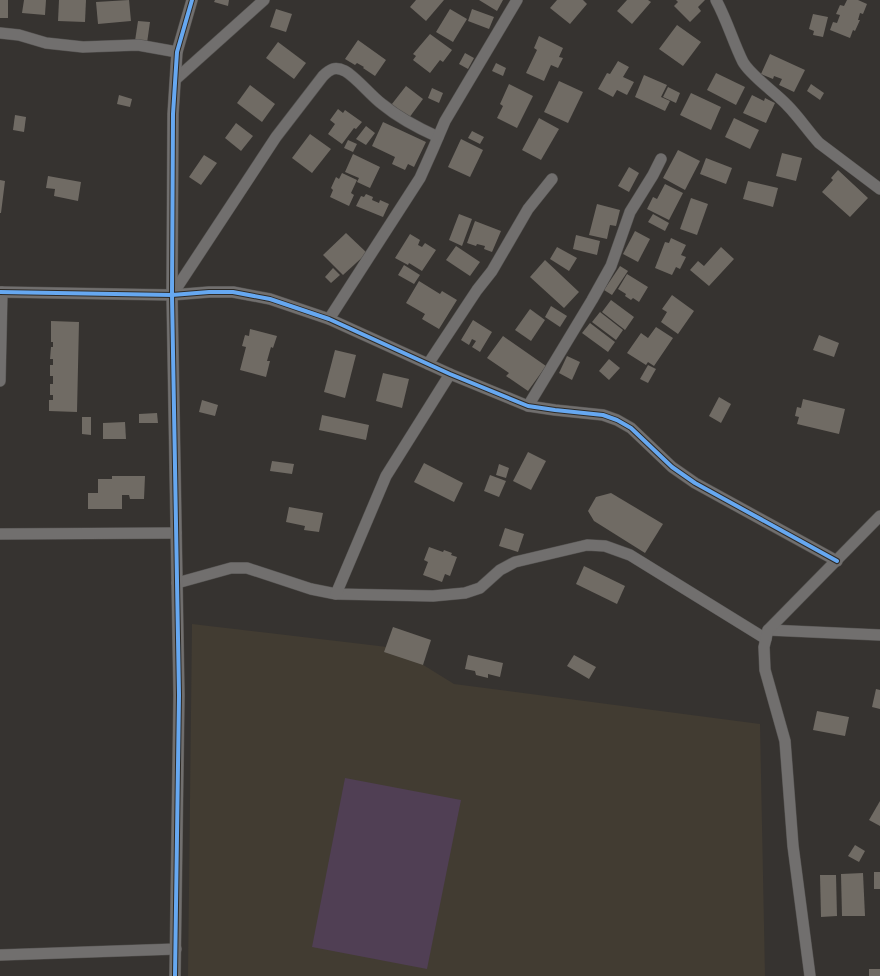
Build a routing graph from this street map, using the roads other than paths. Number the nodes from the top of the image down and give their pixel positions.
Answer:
1 (192, 0) edge
2 (264, 0) edge
3 (517, 0) edge
4 (716, 0) edge
5 (0, 33) edge
6 (177, 52) junction
7 (176, 79) junction
8 (438, 138) junction
9 (661, 159) dead end
10 (552, 179) dead end
11 (880, 189) edge
12 (1, 292) edge
13 (172, 295) junction
14 (329, 319) junction
15 (428, 364) junction
16 (450, 374) junction
17 (0, 381) edge
18 (528, 406) junction
19 (880, 516) edge
20 (176, 533) junction
21 (0, 534) edge
22 (837, 561) junction
23 (177, 583) junction
24 (336, 594) junction
25 (767, 635) junction
26 (880, 635) edge
27 (176, 949) junction
28 (0, 955) edge
29 (175, 976) edge
30 (810, 976) edge

1 - 6 street
2 - 7 street
3 - 8 street
4 - 11 street
5 - 6 street
6 - 7 street
7 - 13 street
8 - 13 street
8 - 14 street
9 - 18 street
10 - 15 street
12 - 13 street
12 - 17 street
13 - 14 street
13 - 20 street
14 - 15 street
15 - 16 street
16 - 18 street
16 - 24 street
18 - 22 street
19 - 22 street
20 - 21 street
20 - 23 street
22 - 25 street
23 - 24 street
23 - 27 street
24 - 25 street
25 - 26 street
25 - 30 street
27 - 28 street
27 - 29 street

